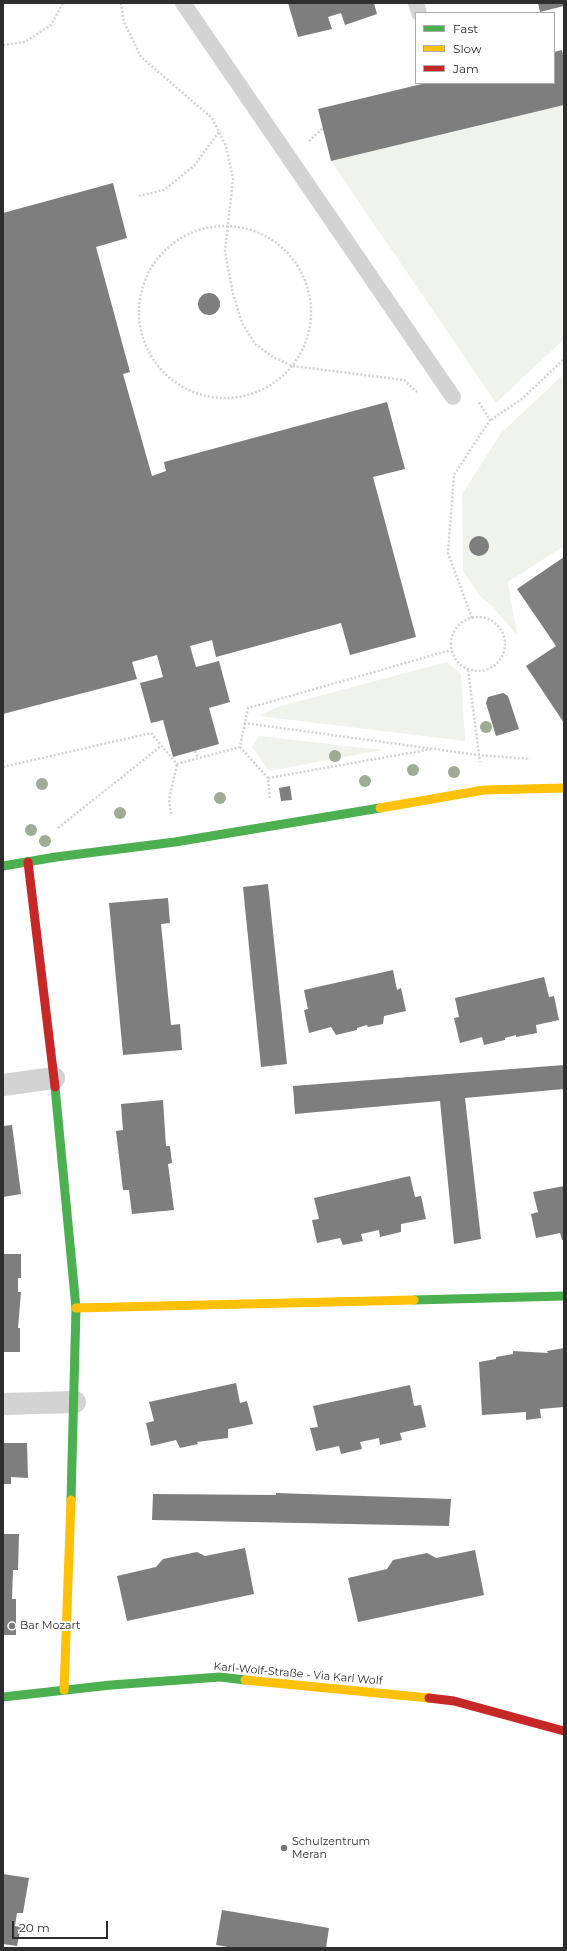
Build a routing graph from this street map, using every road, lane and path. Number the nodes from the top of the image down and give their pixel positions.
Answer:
1 (63, 3) edge
2 (121, 3) edge
3 (183, 3) edge
4 (3, 45) edge
5 (323, 128) dead end
6 (219, 132) junction
7 (306, 143) dead end
8 (139, 196) dead end
9 (228, 226) junction
10 (564, 359) edge
11 (293, 366) junction
12 (420, 394) dead end
13 (453, 396) dead end
14 (490, 420) dead end
15 (451, 650) junction
16 (468, 670) junction
17 (244, 723) junction
18 (161, 746) junction
19 (240, 747) junction
20 (434, 748) junction
21 (195, 750) dead end
22 (478, 755) junction
23 (198, 758) junction
24 (533, 759) dead end
25 (177, 764) junction
26 (3, 767) edge
27 (268, 778) junction
28 (564, 788) edge
29 (484, 790) junction
30 (273, 825) junction
31 (175, 842) junction
32 (56, 856) junction
33 (28, 862) junction
34 (3, 866) edge
35 (54, 1078) junction
36 (3, 1085) edge
37 (564, 1296) edge
38 (76, 1308) junction
39 (75, 1402) junction
40 (3, 1404) edge
41 (64, 1690) junction
42 (3, 1697) edge
43 (564, 1731) edge

1 - 4 path
2 - 6 path
3 - 13 lane
5 - 7 path
6 - 8 path
6 - 9 path
9 - 11 path
9 - 11 path
9 - 11 path
10 - 14 path
11 - 12 path
15 - 16 path
15 - 16 path
15 - 17 path
16 - 22 path
17 - 19 path
17 - 20 path
18 - 25 path
18 - 26 path
18 - 32 path
19 - 23 path
19 - 27 path
20 - 22 path
20 - 27 path
21 - 23 path
22 - 24 path
22 - 29 path
23 - 25 path
25 - 31 path
27 - 30 path
28 - 29 street
29 - 30 street
30 - 31 street
31 - 32 street
32 - 33 street
33 - 34 street
33 - 35 street
35 - 36 street
35 - 38 street
37 - 38 street
38 - 39 street
39 - 40 street
39 - 41 street
41 - 42 street, Karl-Wolf-Straße - Via Karl Wolf
41 - 43 street, Karl-Wolf-Straße - Via Karl Wolf

